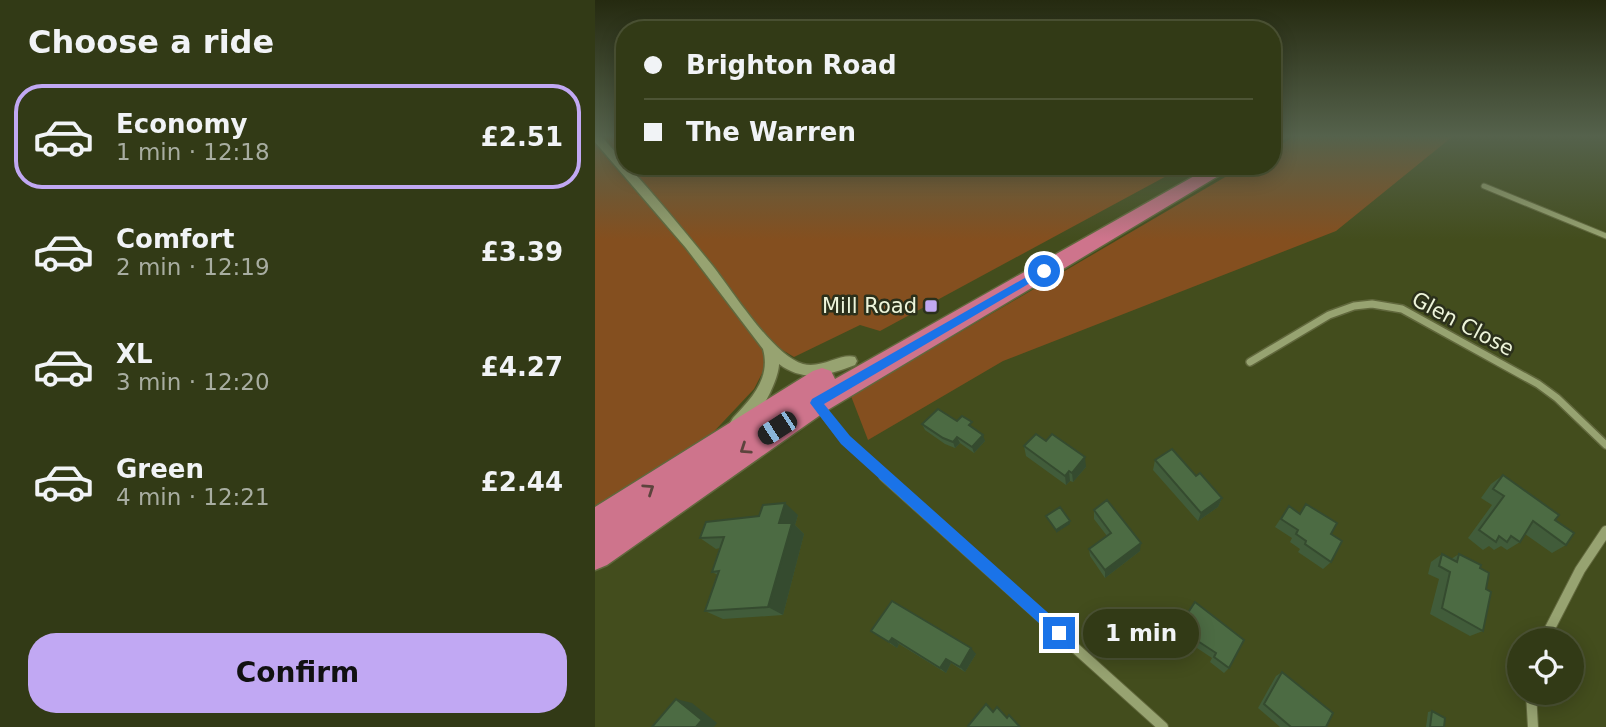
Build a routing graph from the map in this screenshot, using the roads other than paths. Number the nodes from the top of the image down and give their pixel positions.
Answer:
1 (629, 175) edge
2 (1182, 175) edge
3 (1210, 175) edge
4 (1484, 186) dead end
5 (1606, 236) edge
6 (767, 342) junction
7 (850, 361) junction
8 (1249, 362) dead end
9 (816, 403) junction
10 (1606, 445) edge
11 (703, 453) junction
12 (595, 525) edge
13 (1606, 531) edge
14 (595, 553) edge
15 (1550, 628) edge
16 (1532, 705) edge
17 (1163, 727) edge
18 (1534, 727) edge

1 - 6 main road
2 - 7 highway
3 - 9 highway
4 - 5 street
6 - 7 main road
6 - 11 main road
7 - 11 highway
8 - 10 street, Glen Close
9 -> 14 highway
9 - 17 street
12 -> 11 highway
13 - 15 street
16 - 18 street

